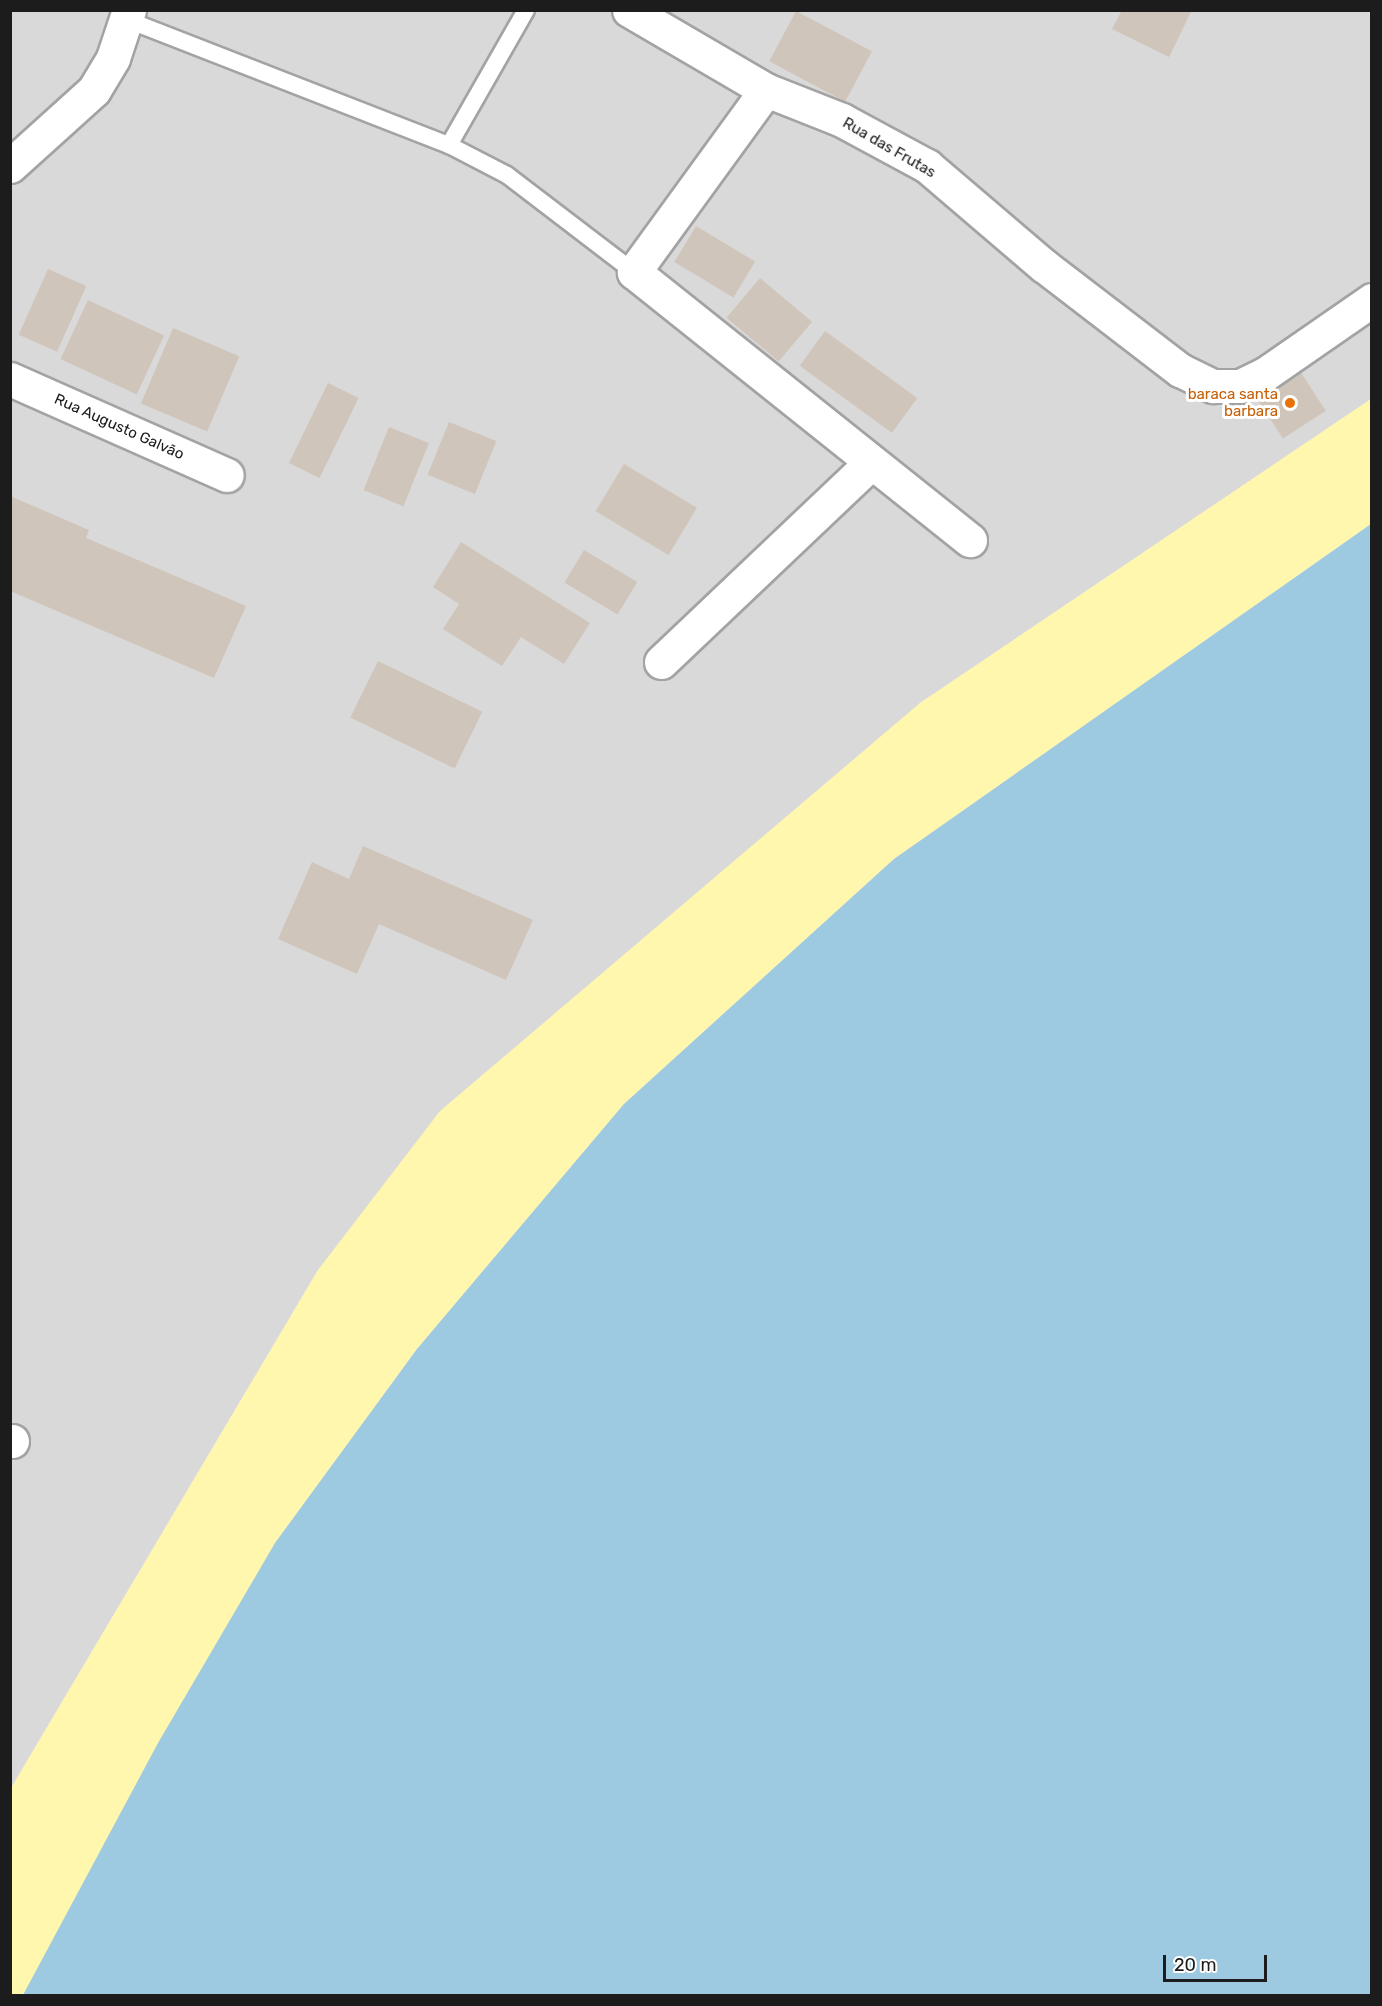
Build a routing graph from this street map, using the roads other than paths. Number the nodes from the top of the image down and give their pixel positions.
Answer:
1 (526, 10) edge
2 (629, 10) edge
3 (129, 15) edge
4 (766, 90) junction
5 (449, 145) junction
6 (10, 166) edge
7 (634, 272) junction
8 (1371, 300) edge
9 (10, 379) edge
10 (870, 464) junction
11 (227, 475) dead end
12 (970, 540) dead end
13 (661, 662) dead end

1 - 5 lane
2 - 4 street, Rua das Frutas
3 - 5 lane
3 - 6 street
4 - 7 street
4 - 8 street, Rua das Frutas
5 - 7 lane
7 - 10 street
9 - 11 street, Rua Augusto Galvão
10 - 12 street
10 - 13 street

